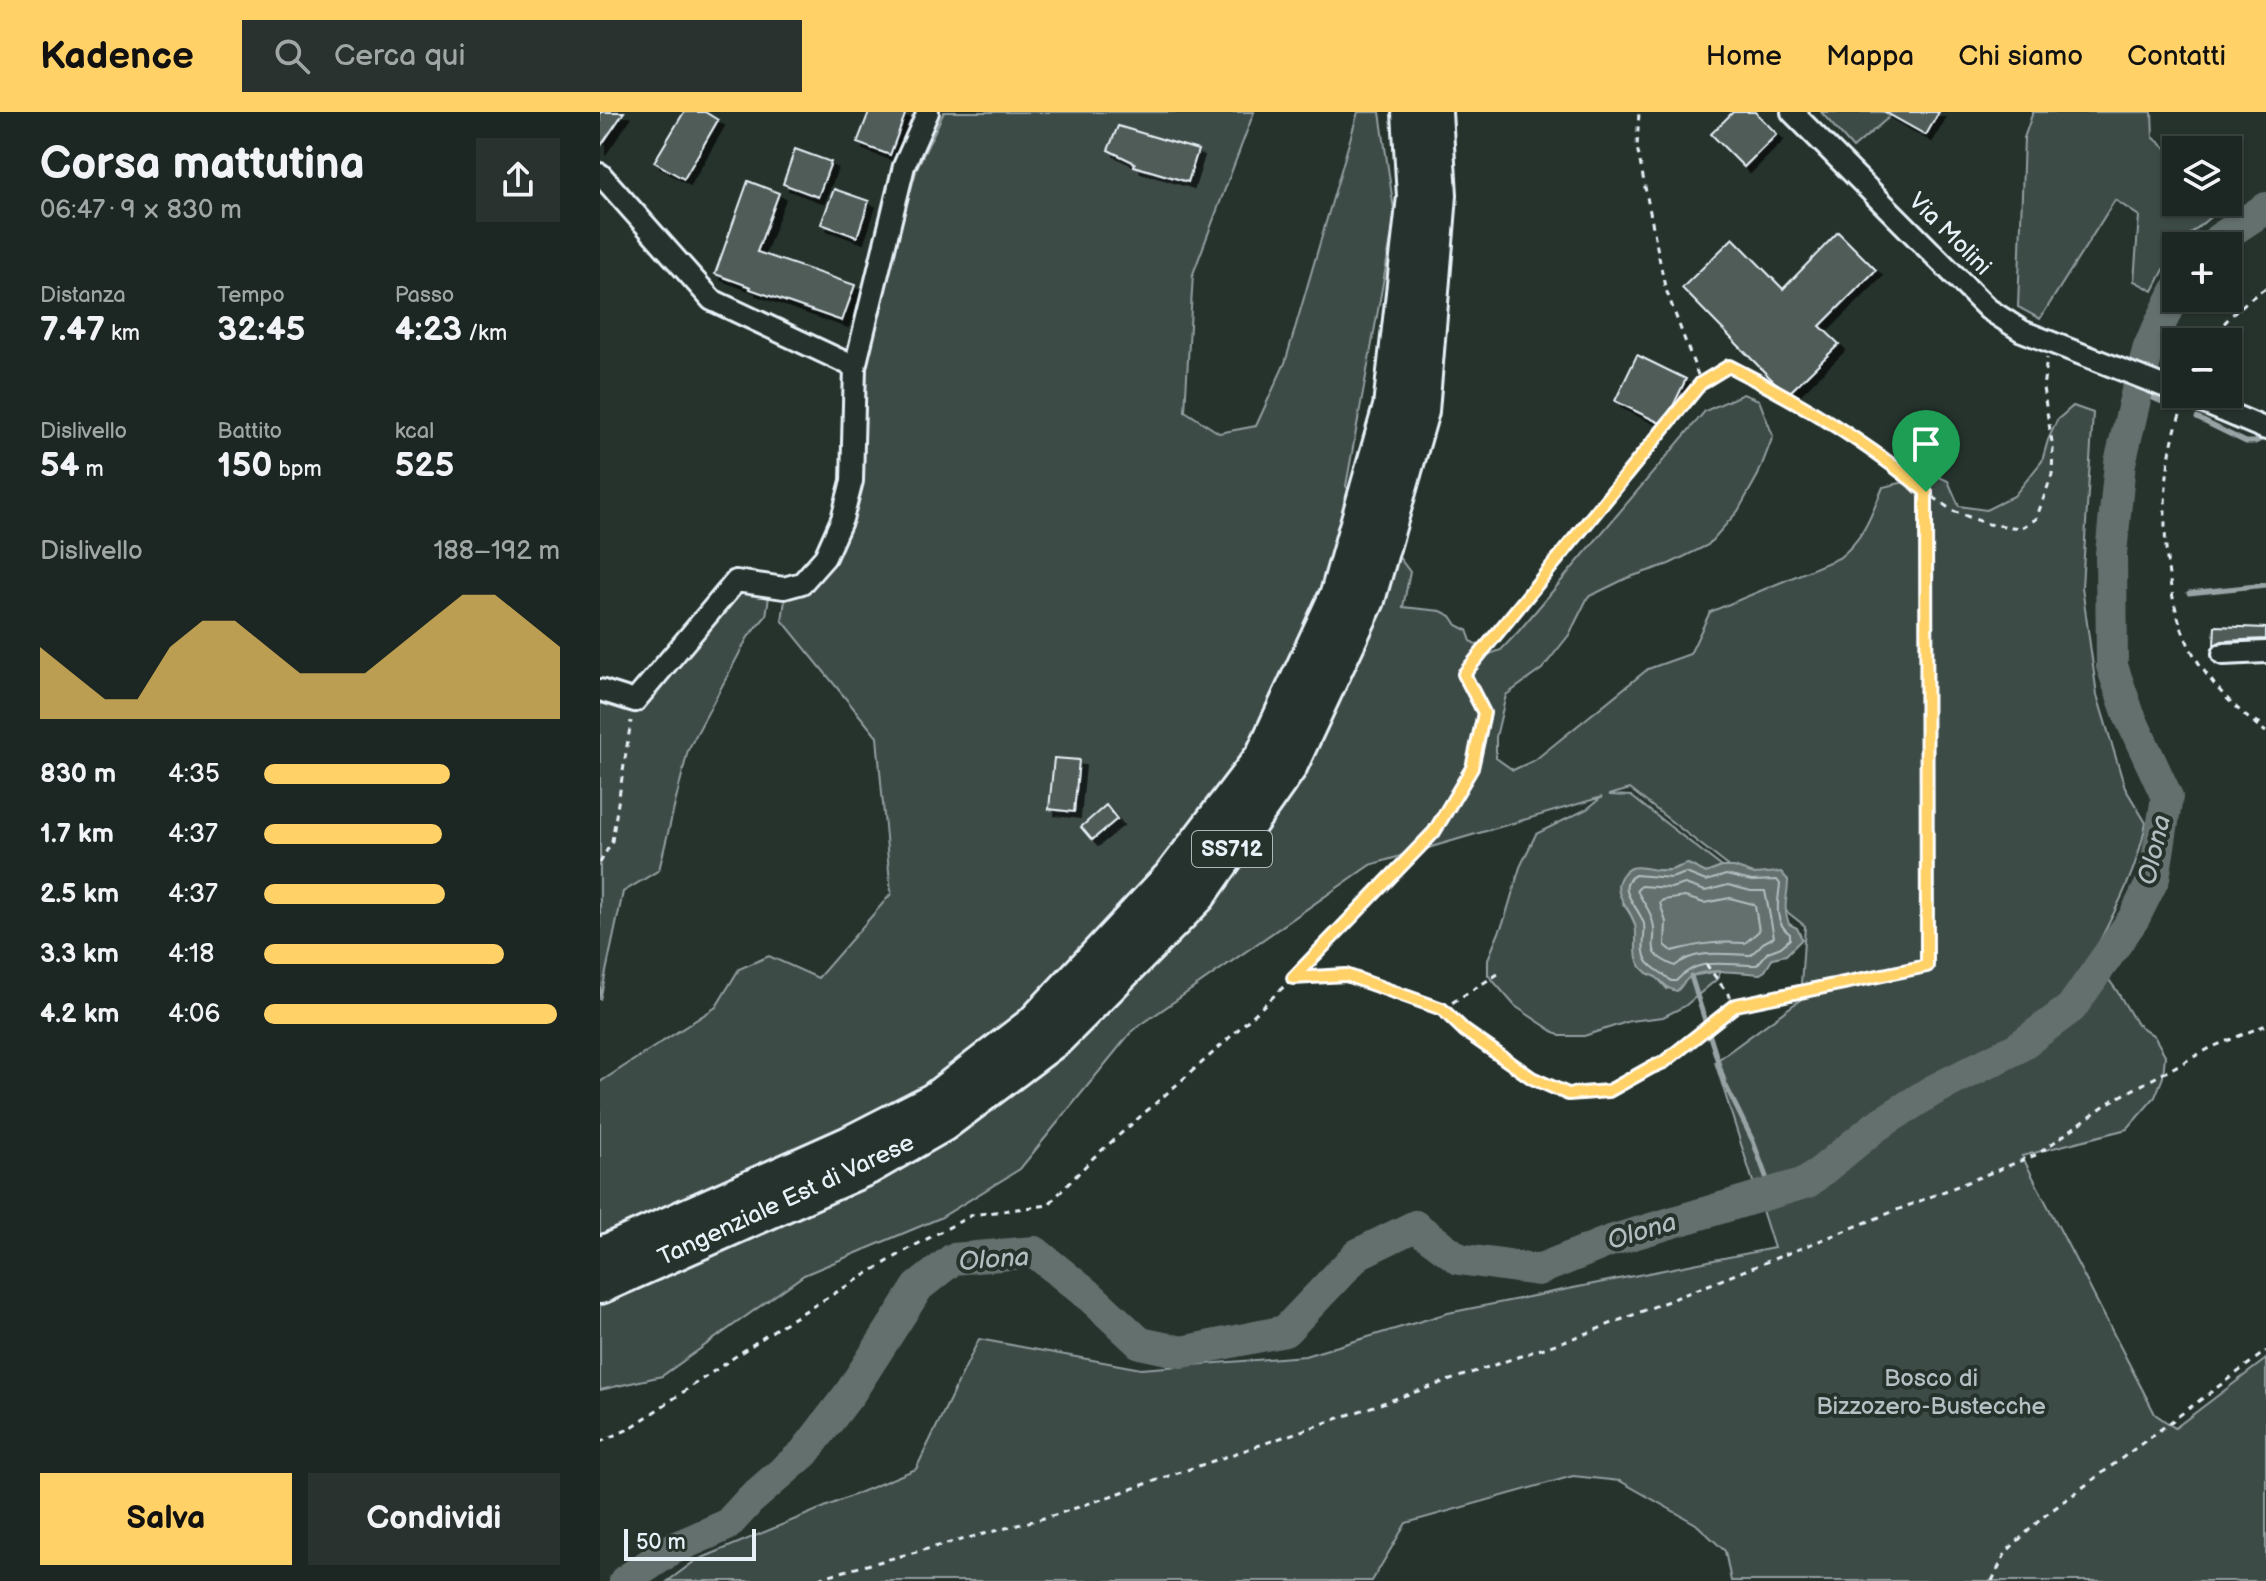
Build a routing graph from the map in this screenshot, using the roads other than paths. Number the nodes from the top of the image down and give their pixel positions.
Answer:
1 (928, 112) edge
2 (1410, 112) edge
3 (1434, 112) edge
4 (1792, 112) edge
5 (600, 174) edge
6 (855, 367) junction
7 (2162, 386) edge
8 (2216, 408) edge
9 (2266, 429) edge
10 (2266, 652) edge
11 (2223, 654) dead end
12 (600, 690) edge
13 (600, 1255) edge
14 (600, 1286) edge

1 - 6 street
2 - 13 highway, Tangenziale Est di Varese / SS712
3 - 14 highway, Tangenziale Est di Varese / SS712
4 - 7 street, Via Molini
5 - 6 street
6 - 12 street
8 - 9 street, Via Molini
10 - 11 street

